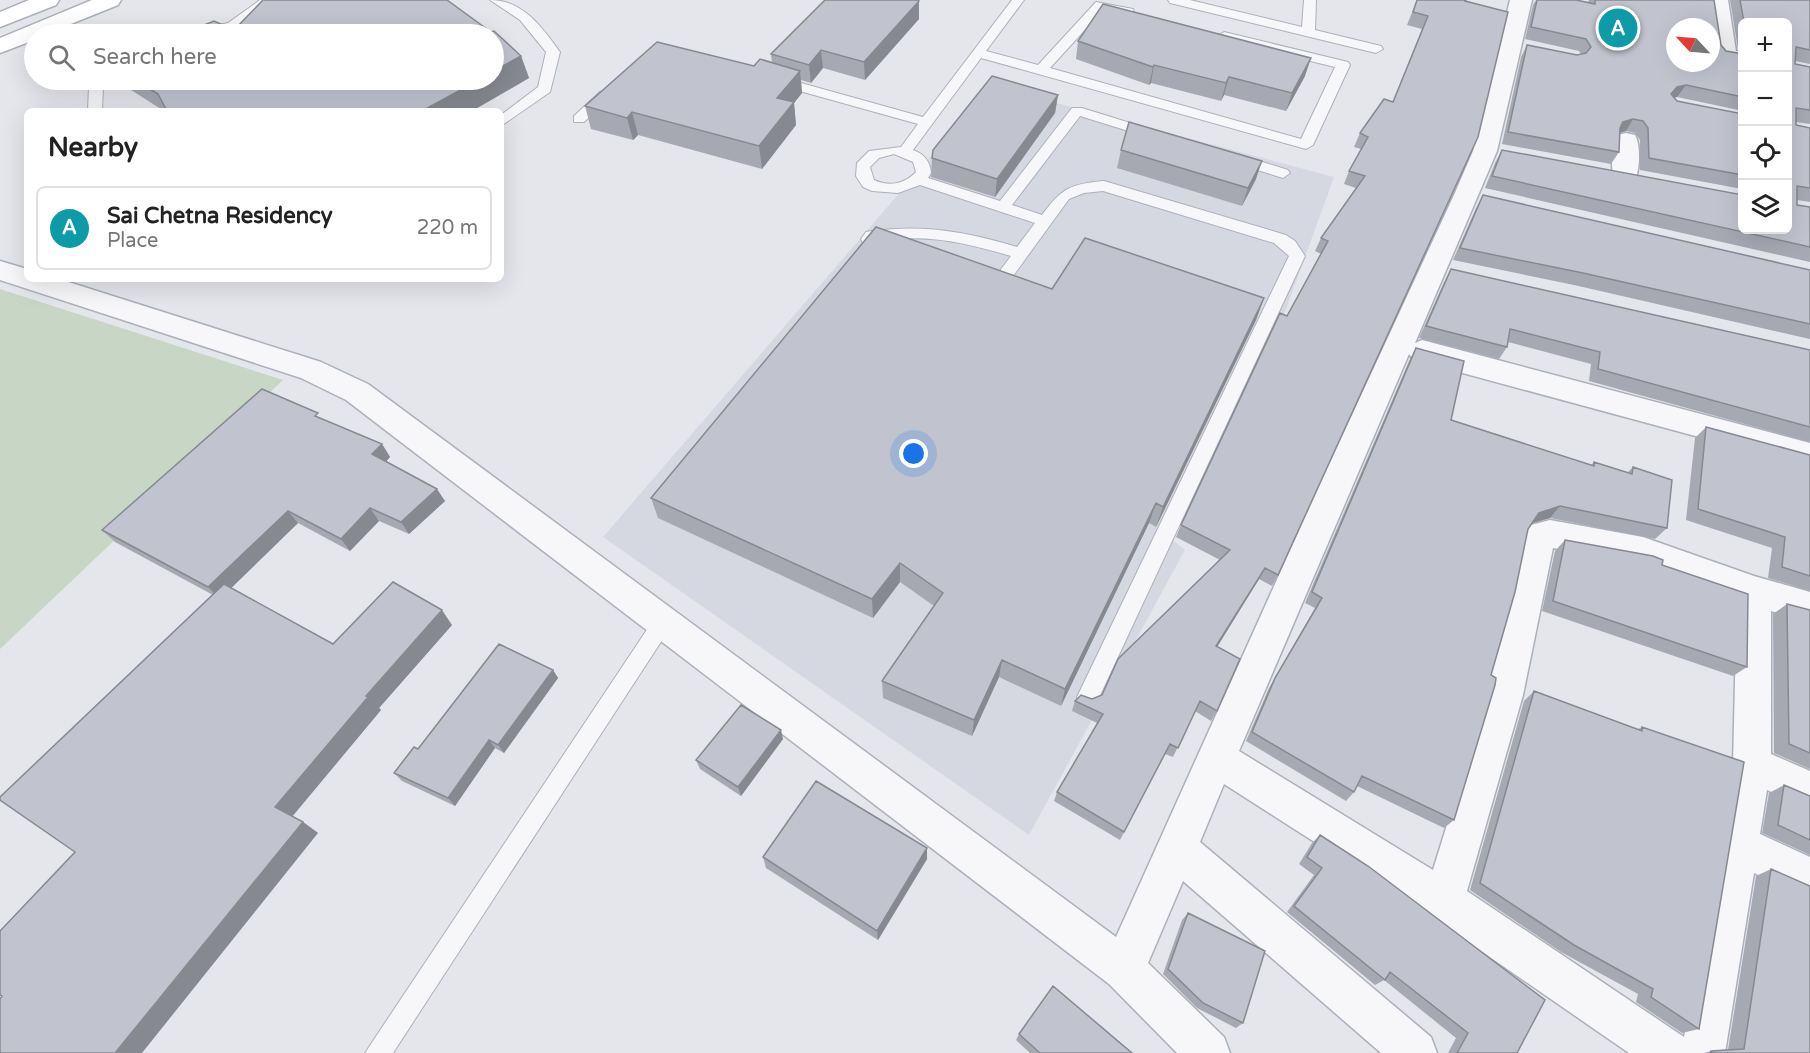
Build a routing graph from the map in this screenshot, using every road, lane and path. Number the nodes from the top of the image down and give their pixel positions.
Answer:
1 (48, 0) edge
2 (110, 0) edge
3 (268, 0) edge
4 (496, 0) edge
5 (1018, 0) edge
6 (1174, 0) edge
7 (1310, 0) edge
8 (1521, 0) edge
9 (1717, 0) edge
10 (1146, 16) edge
11 (0, 20) edge
12 (53, 24) edge
13 (235, 24) edge
14 (1308, 33) junction
15 (1216, 34) edge
16 (24, 36) edge
17 (0, 46) edge
18 (1376, 49) dead end
19 (978, 53) junction
20 (1738, 58) edge
21 (1041, 70) junction
22 (762, 76) edge
23 (618, 82) edge
24 (96, 90) edge
25 (95, 108) edge
26 (579, 119) dead end
27 (504, 120) edge
28 (926, 122) junction
29 (1169, 139) edge
30 (1626, 140) edge
31 (905, 151) junction
32 (1226, 156) edge
33 (1283, 173) dead end
34 (1624, 176) edge
35 (920, 180) junction
36 (1003, 207) junction
37 (1044, 221) junction
38 (858, 254) edge
39 (1020, 254) junction
40 (0, 270) edge
41 (1007, 272) edge
42 (24, 278) edge
43 (37, 282) edge
44 (1400, 345) junction
45 (1810, 455) edge
46 (1754, 591) junction
47 (1810, 607) edge
48 (663, 622) junction
49 (1088, 698) edge
50 (1216, 758) junction
51 (1752, 764) junction
52 (1810, 790) edge
53 (1738, 845) junction
54 (1176, 848) junction
55 (1810, 878) edge
56 (1444, 900) junction
57 (1124, 969) junction
58 (378, 1053) edge
59 (1208, 1053) edge
60 (1414, 1053) edge
61 (1668, 1053) edge
62 (1703, 1053) edge

1 - 11 main road
2 - 12 main road
3 - 13 lane
4 - 27 lane
5 - 19 lane
6 - 14 lane
7 - 14 lane
8 - 44 street
9 - 20 street
10 - 21 lane
14 - 18 lane
15 - 21 lane
16 - 17 main road
19 - 21 lane
19 - 28 lane
22 - 28 lane
23 - 26 lane
24 - 25 lane
28 - 31 lane
29 - 36 lane
30 - 34 street
31 - 35 lane
31 - 35 lane
32 - 33 lane
35 - 36 lane
36 - 37 lane
37 - 39 lane
37 - 49 lane
38 - 39 lane
39 - 41 lane
40 - 42 street
43 - 48 street
44 - 45 street
44 - 50 street
46 - 47 street
46 - 51 street
46 - 56 street
48 - 57 street
48 - 58 lane
50 - 54 street
50 - 56 street
51 - 52 street
51 - 53 street
53 - 55 street
53 - 62 street
54 - 57 street
54 - 60 street
56 - 61 street
57 - 59 street

